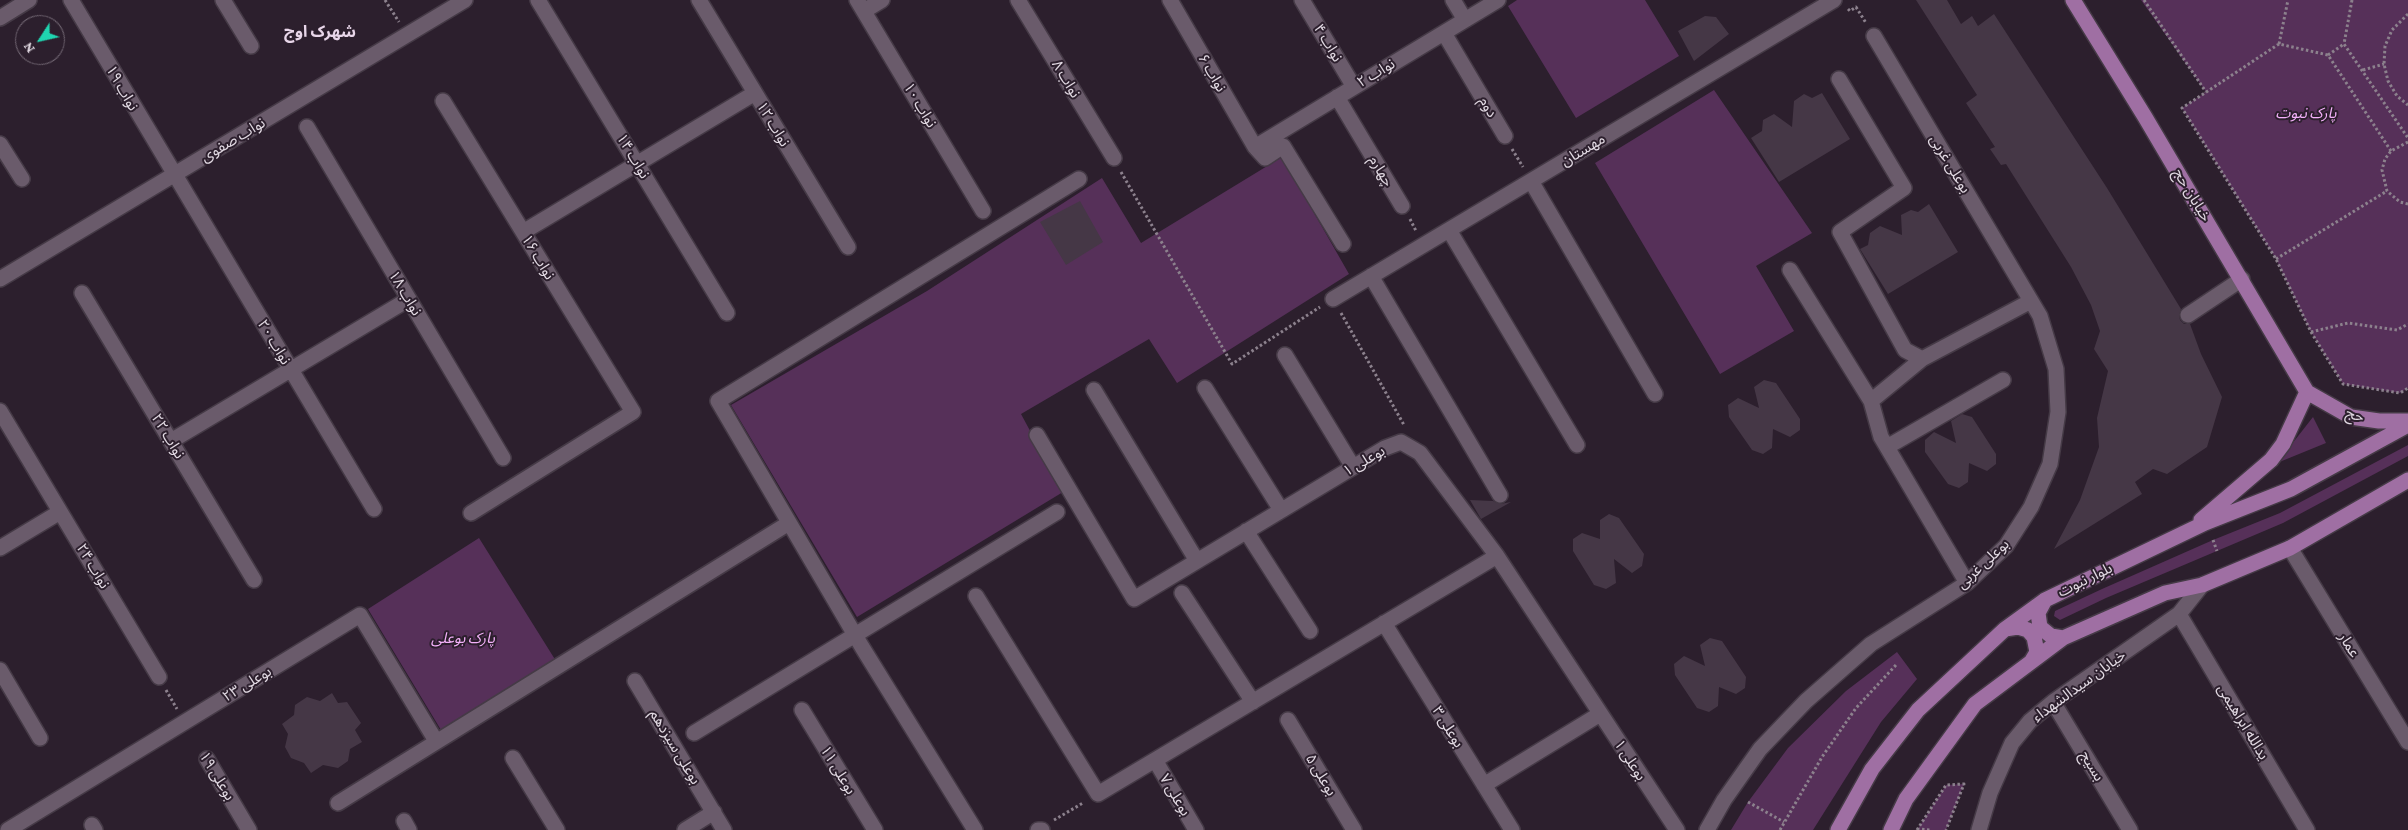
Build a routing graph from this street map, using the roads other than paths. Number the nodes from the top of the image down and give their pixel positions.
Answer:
1 (29, 0) edge
2 (71, 0) edge
3 (223, 0) edge
4 (465, 0) edge
5 (538, 0) edge
6 (699, 0) edge
7 (882, 0) edge
8 (1018, 0) edge
9 (1170, 0) edge
10 (1302, 0) edge
11 (1453, 0) edge
12 (1498, 0) edge
13 (2073, 0) edge
14 (1840, 3) edge
15 (860, 6) edge
16 (0, 18) edge
17 (1465, 20) junction
18 (1444, 33) junction
19 (1874, 36) road end
20 (251, 46) dead end
21 (1839, 79) dead end
22 (1354, 87) junction
23 (755, 93) junction
24 (1337, 97) junction
25 (443, 101) dead end
26 (307, 127) dead end
27 (1505, 136) road end
28 (0, 144) edge
29 (1255, 147) junction
30 (1114, 158) road end
31 (637, 164) junction
32 (174, 175) junction
33 (22, 179) dead end
34 (1079, 179) dead end
35 (1531, 181) junction
36 (1402, 206) road end
37 (983, 211) dead end
38 (1449, 230) junction
39 (523, 232) junction
40 (1343, 244) dead end
41 (848, 247) dead end
42 (1790, 270) dead end
43 (1371, 276) junction
44 (2242, 279) junction
45 (0, 280) edge
46 (82, 293) dead end
47 (409, 299) junction
48 (1333, 299) road end
49 (2031, 301) junction
50 (727, 312) dead end
51 (2188, 315) dead end
52 (1285, 355) dead end
53 (1922, 359) junction
54 (290, 369) junction
55 (2003, 380) dead end
56 (1205, 388) dead end
57 (1094, 390) dead end
58 (2307, 392) junction
59 (1655, 394) dead end
60 (1871, 401) junction
61 (0, 411) edge
62 (2408, 421) edge
63 (2408, 426) edge
64 (1037, 435) dead end
65 (171, 441) junction
66 (1577, 445) dead end
67 (1887, 447) junction
68 (503, 458) dead end
69 (1353, 467) junction
70 (2408, 480) edge
71 (1500, 495) dead end
72 (374, 509) dead end
73 (1281, 510) junction
74 (60, 512) junction
75 (1056, 512) dead end
76 (471, 513) dead end
77 (789, 523) junction
78 (1246, 531) junction
79 (2184, 532) junction
80 (0, 548) edge
81 (2290, 548) junction
82 (1497, 556) junction
83 (1197, 561) junction
84 (254, 580) dead end
85 (1967, 583) junction
86 (2202, 585) junction
87 (1182, 593) dead end
88 (976, 596) dead end
89 (2045, 600) junction
90 (2179, 614) junction
91 (1384, 623) junction
92 (2005, 630) junction
93 (1310, 631) dead end
94 (855, 634) junction
95 (2063, 638) junction
96 (2030, 663) junction
97 (0, 670) edge
98 (158, 677) road end
99 (635, 681) dead end
100 (1253, 702) junction
101 (2053, 702) junction
102 (802, 710) dead end
103 (1600, 714) junction
104 (1288, 720) dead end
105 (694, 734) dead end
106 (40, 738) dead end
107 (436, 741) junction
108 (2408, 742) edge
109 (513, 758) dead end
110 (207, 759) dead end
111 (1155, 760) junction
112 (1484, 785) junction
113 (338, 803) dead end
114 (714, 812) junction
115 (8, 830) edge
116 (249, 830) edge
117 (557, 830) edge
118 (685, 830) edge
119 (724, 830) edge
120 (875, 830) edge
121 (975, 830) edge
122 (1196, 830) edge
123 (1354, 830) edge
124 (1512, 830) edge
125 (1676, 830) edge
126 (1707, 830) edge
127 (1838, 830) edge
128 (1891, 830) edge
129 (1979, 830) edge
130 (2130, 830) edge
131 (2307, 830) edge

1 - 16 street
2 - 32 street, نواب ۱۹
3 - 20 street
4 - 32 street, نواب صفوی
5 - 31 street, نواب ۱۴
6 - 23 street, نواب ۱۲
7 - 15 street
8 - 30 street, نواب ۸
9 - 29 street, نواب ۶
10 - 22 street, نواب ۴
11 - 17 street
12 - 17 street, نواب ۲
13 - 44 main road, خیابان حج
14 - 35 street, مهستان
15 - 37 street, نواب ۱۰
17 - 18 street, نواب ۲
18 - 22 street, نواب ۲
18 - 27 street, دوم
19 - 49 street, بوعلی غربی
21 - 53 street
22 - 24 street, نواب ۲
23 - 31 street
23 - 41 street, نواب ۱۲
24 - 29 street, نواب ۲
24 - 36 street, چهارم
25 - 39 street, نواب ۱۶
26 - 47 street, نواب ۱۸
28 - 33 street
29 - 40 street
31 - 39 street
31 - 50 street, نواب ۱۴
32 - 45 street, نواب صفوی
32 - 54 street, نواب ۲۰
34 - 77 street
35 - 38 street, مهستان
35 - 59 street
38 - 43 street, مهستان
38 - 66 street
39 - 76 street, نواب ۱۶
42 - 60 street
43 - 48 street, مهستان
43 - 71 street
44 - 51 street
44 - 58 main road, خیابان حج
46 - 65 street, نواب ۲۲
47 - 54 street
47 - 68 street, نواب ۱۸
49 - 53 street
49 - 85 street, بوعلی غربی
52 - 69 street
53 - 60 street
54 - 65 street
54 - 72 street, نواب ۲۰
55 - 67 street
56 - 73 street
57 - 83 street
58 - 62 main road, حج
58 - 79 main road
60 - 67 street
61 - 74 street, نواب ۲۴
63 - 79 main road, بلوار نبوت
64 - 83 street, بوعلی ۱
65 - 84 street, نواب ۲۲
67 - 85 street
69 - 73 street, بوعلی ۱
69 - 82 street, بوعلی ۱
70 - 81 main road
73 - 78 street, بوعلی ۱
74 - 80 street
74 - 98 street, نواب ۲۴
75 - 94 street
77 - 94 street
77 - 107 street
78 - 83 street, بوعلی ۱
78 - 93 street
79 - 89 main road, بلوار نبوت
81 - 86 main road
81 - 108 street, عمار
82 - 91 street
82 - 103 street, بوعلی ۱
85 - 126 street, بوعلی غربی
86 - 90 street, خیابان سیدالشهداء
86 - 95 main road
87 - 100 street
88 - 111 street
89 - 92 main road, بلوار نبوت
89 - 95 main road
90 - 101 street, خیابان سیدالشهداء
90 - 131 street, یدالله ابراهیمی
91 - 100 street
91 - 112 street, بوعلی ۳
92 - 96 main road
92 - 127 main road, بلوار نبوت
94 - 105 street
94 - 121 street
95 - 96 main road
96 - 128 main road
97 - 106 street
99 - 114 street, بوعلی سیزدهم
100 - 111 street
101 - 129 street, خیابان سیدالشهداء
101 - 130 street, بسیج
102 - 120 street, بوعلی ۱۱
103 - 112 street
103 - 125 street, بوعلی ۱
104 - 123 street, بوعلی ۵
107 - 113 street
107 - 115 street, بوعلی ۲۳
109 - 117 street
110 - 116 street, بوعلی ۱۹
111 - 122 street, بوعلی ۷
112 - 124 street, بوعلی ۳
114 - 118 street
114 - 119 street, بوعلی سیزدهم

